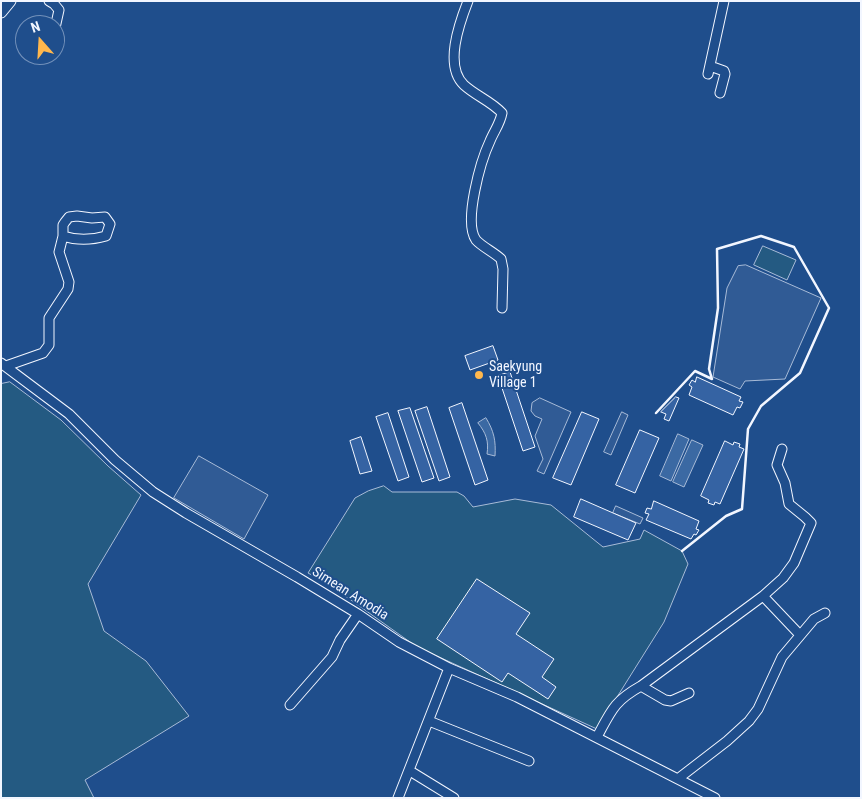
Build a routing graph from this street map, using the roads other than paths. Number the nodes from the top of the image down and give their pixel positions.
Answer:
1 (10, 1) edge
2 (49, 1) edge
3 (468, 1) edge
4 (724, 1) edge
5 (1, 12) edge
6 (58, 15) edge
7 (720, 93) dead end
8 (63, 236) junction
9 (502, 308) dead end
10 (4, 365) edge
11 (782, 449) dead end
12 (763, 596) junction
13 (825, 613) dead end
14 (358, 614) junction
15 (800, 635) junction
16 (449, 668) junction
17 (641, 686) junction
18 (689, 694) dead end
19 (290, 705) dead end
20 (429, 721) junction
21 (597, 737) junction
22 (529, 761) dead end
23 (410, 771) junction
24 (679, 778) junction
25 (398, 798) edge
26 (454, 798) edge
27 (715, 798) edge

1 - 5 main road
2 - 6 street
3 - 9 street
4 - 7 street
8 - 8 street
8 - 10 street
10 - 14 street, Simean Amodia
11 - 12 street
12 - 15 street
12 - 17 street
13 - 15 street
14 - 16 street, Simean Amodia
14 - 19 street
15 - 24 street
16 - 20 street
16 - 21 street, Simean Amodia
17 - 18 street
17 - 21 street
20 - 22 street
20 - 23 street
21 - 24 street, Simean Amodia
23 - 25 street
23 - 26 street
24 - 27 street, Simean Amodia

